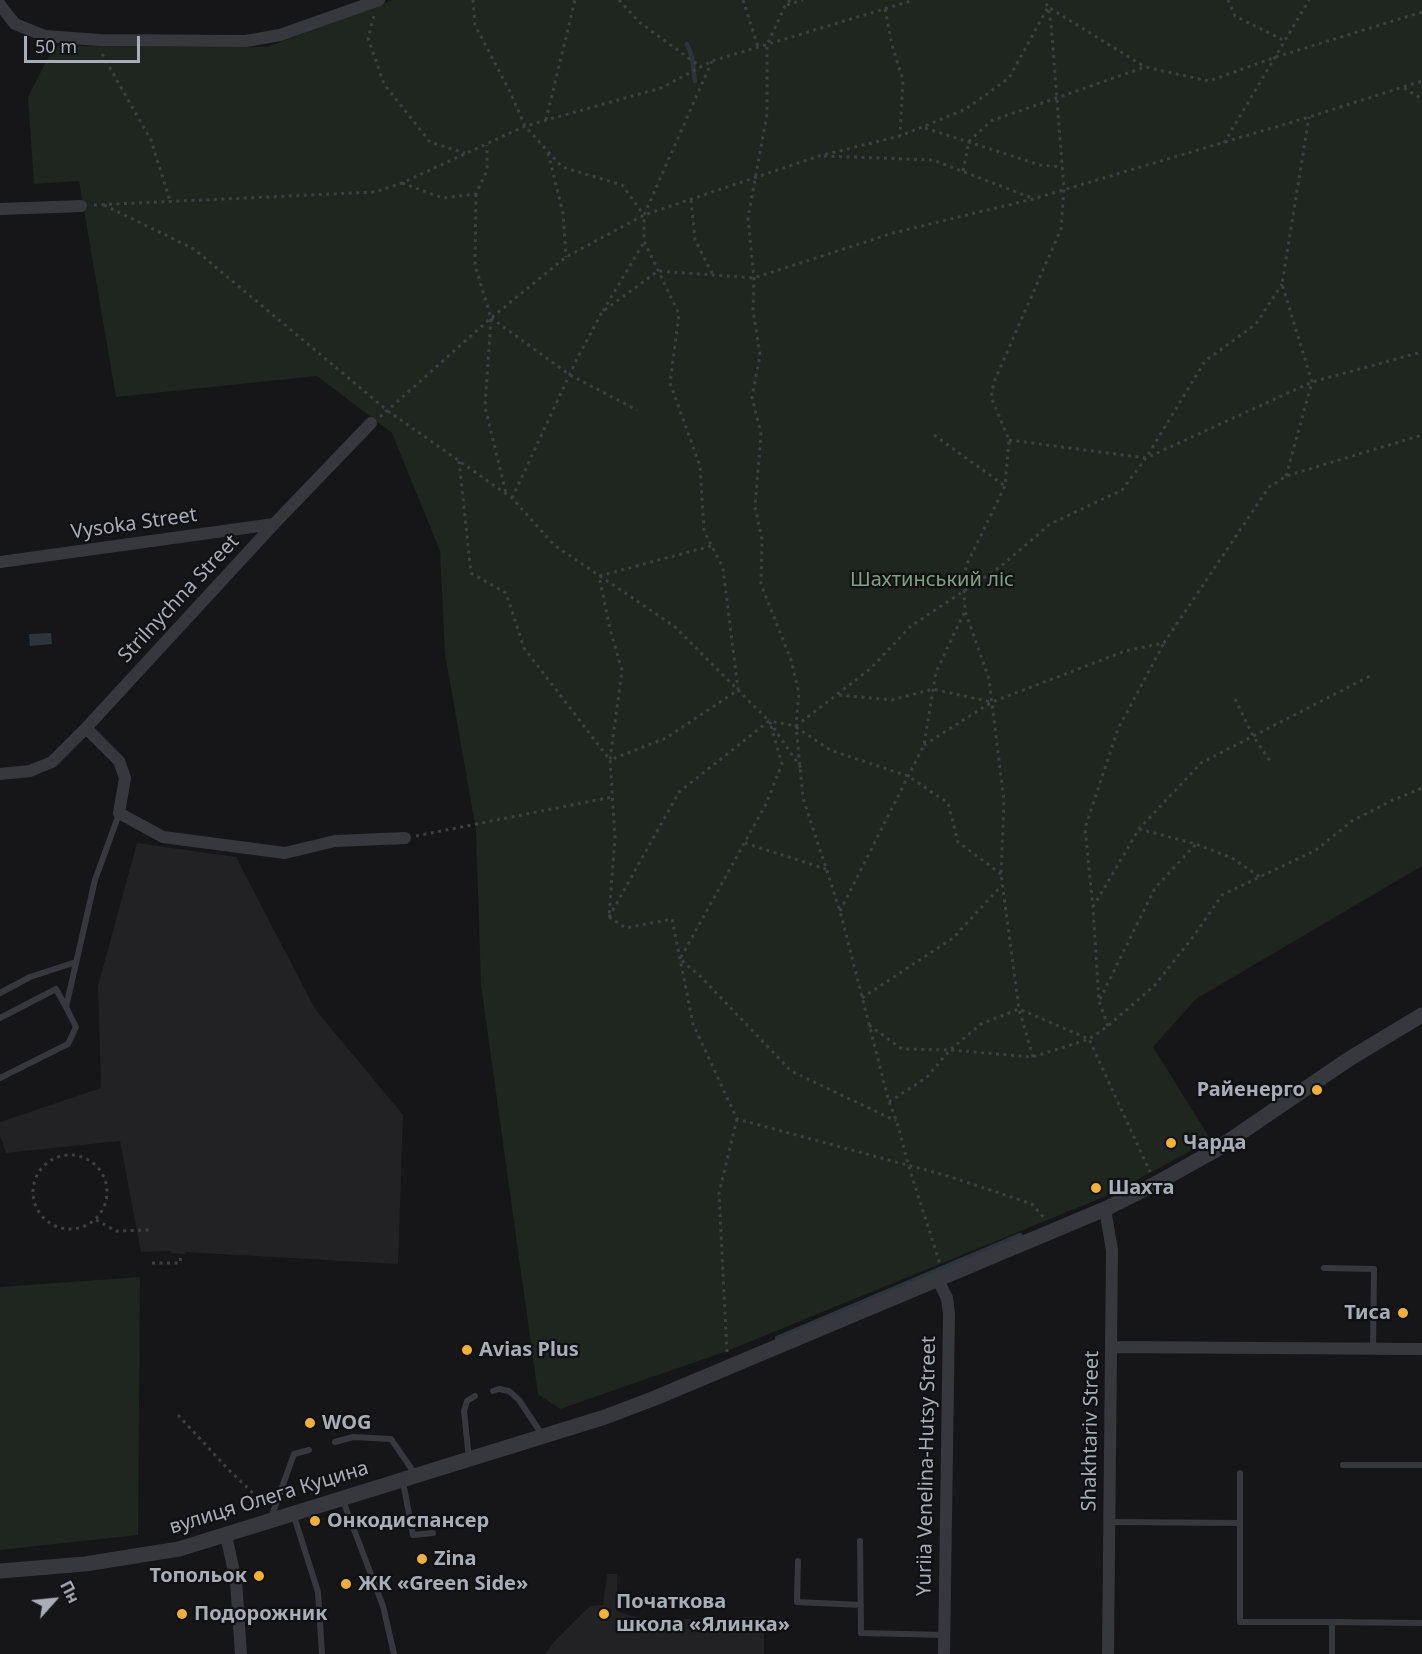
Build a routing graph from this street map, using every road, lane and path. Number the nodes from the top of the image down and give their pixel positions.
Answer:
1 (378, 0) edge
2 (473, 0) edge
3 (575, 0) edge
4 (619, 0) edge
5 (743, 0) edge
6 (790, 0) edge
7 (803, 0) edge
8 (914, 0) edge
9 (1044, 0) edge
10 (1228, 0) edge
11 (1310, 0) edge
12 (0, 5) edge
13 (785, 6) junction
14 (1048, 7) junction
15 (885, 9) junction
16 (1422, 12) edge
17 (100, 40) junction
18 (1285, 41) junction
19 (767, 45) junction
20 (758, 47) junction
21 (1276, 57) junction
22 (712, 61) junction
23 (701, 67) junction
24 (1145, 67) junction
25 (1422, 81) edge
26 (1404, 88) junction
27 (1057, 99) junction
28 (1422, 99) edge
29 (1310, 117) junction
30 (546, 120) junction
31 (525, 126) junction
32 (923, 128) junction
33 (900, 136) junction
34 (969, 141) junction
35 (1224, 143) junction
36 (487, 145) junction
37 (547, 151) junction
38 (467, 154) junction
39 (819, 156) junction
40 (1063, 168) junction
41 (963, 171) junction
42 (756, 177) junction
43 (402, 183) junction
44 (1064, 189) junction
45 (476, 194) junction
46 (1033, 199) junction
47 (691, 200) junction
48 (170, 201) junction
49 (104, 205) junction
50 (81, 206) joint
51 (0, 209) edge
52 (644, 215) junction
53 (644, 241) junction
54 (566, 258) junction
55 (658, 270) junction
56 (712, 275) junction
57 (754, 278) junction
58 (1282, 284) junction
59 (602, 312) junction
60 (491, 318) junction
61 (1422, 352) edge
62 (570, 375) junction
63 (1312, 382) junction
64 (637, 410) dead end
65 (388, 411) junction
66 (371, 423) joint
67 (934, 435) dead end
68 (1422, 435) edge
69 (1009, 440) junction
70 (1146, 458) junction
71 (459, 461) junction
72 (1286, 476) junction
73 (1005, 486) junction
74 (506, 493) junction
75 (512, 498) junction
76 (274, 524) junction
77 (711, 546) junction
78 (0, 562) edge
79 (599, 576) junction
80 (964, 591) junction
81 (965, 611) junction
82 (1164, 643) junction
83 (1372, 675) dead end
84 (933, 689) junction
85 (738, 690) junction
86 (837, 695) junction
87 (1235, 699) dead end
88 (992, 702) junction
89 (769, 721) junction
90 (796, 726) junction
91 (86, 728) junction
92 (1253, 736) junction
93 (924, 745) junction
94 (610, 760) junction
95 (1270, 761) dead end
96 (802, 770) junction
97 (0, 774) edge
98 (908, 776) junction
99 (1422, 788) edge
100 (613, 796) junction
101 (119, 813) junction
102 (1139, 829) junction
103 (405, 838) joint
104 (744, 843) junction
105 (1196, 844) junction
106 (826, 869) junction
107 (1000, 874) junction
108 (1260, 877) junction
109 (1002, 885) junction
110 (1093, 908) junction
111 (840, 911) junction
112 (609, 918) junction
113 (680, 960) junction
114 (76, 962) junction
115 (0, 993) edge
116 (862, 998) junction
117 (1099, 1001) junction
118 (66, 1007) junction
119 (1019, 1009) junction
120 (1422, 1015) edge
121 (0, 1018) edge
122 (869, 1025) junction
123 (1108, 1026) junction
124 (1089, 1039) junction
125 (950, 1050) junction
126 (1033, 1058) junction
127 (0, 1078) edge
128 (889, 1102) junction
129 (737, 1119) junction
130 (897, 1122) junction
131 (908, 1164) junction
132 (1155, 1184) junction
133 (1105, 1209) junction
134 (96, 1220) junction
135 (149, 1230) dead end
136 (1054, 1230) junction
137 (182, 1254) dead end
138 (939, 1262) dead end
139 (152, 1263) dead end
140 (1324, 1268) dead end
141 (938, 1280) junction
142 (1112, 1347) junction
143 (1373, 1349) junction
144 (1422, 1349) edge
145 (728, 1368) junction
146 (493, 1391) dead end
147 (475, 1396) dead end
148 (178, 1415) dead end
149 (543, 1436) junction
150 (335, 1442) dead end
151 (309, 1450) dead end
152 (470, 1459) junction
153 (1343, 1465) dead end
154 (1422, 1465) edge
155 (1240, 1473) dead end
156 (409, 1477) junction
157 (342, 1498) junction
158 (273, 1513) junction
159 (293, 1513) junction
160 (1110, 1522) junction
161 (1240, 1523) junction
162 (433, 1533) dead end
163 (226, 1535) junction
164 (860, 1541) dead end
165 (798, 1561) dead end
166 (0, 1571) edge
167 (861, 1605) junction
168 (1332, 1622) junction
169 (1422, 1623) edge
170 (945, 1635) junction
171 (241, 1654) edge
172 (322, 1654) edge
173 (393, 1654) edge
174 (944, 1654) edge
175 (1108, 1654) edge
176 (1332, 1654) edge

1 - 17 street
1 - 38 path
2 - 31 path
3 - 30 path
4 - 23 path
5 - 20 path
6 - 13 path
7 - 13 path
8 - 15 path
9 - 14 path
10 - 18 path
11 - 18 path
12 - 17 street
13 - 19 path
14 - 24 path
14 - 27 path
14 - 32 path
15 - 19 path
15 - 33 path
16 - 21 path
17 - 48 path
18 - 21 path
19 - 20 path
19 - 42 path
20 - 22 path
21 - 24 path
21 - 35 path
22 - 23 path
22 - 52 path
23 - 30 path
24 - 27 path
25 - 26 path
26 - 28 path
26 - 29 path
27 - 34 path
27 - 40 path
29 - 35 path
29 - 58 path
30 - 31 path
31 - 36 path
31 - 37 path
32 - 33 path
32 - 34 path
33 - 39 path
34 - 40 path
34 - 41 path
35 - 44 path
36 - 38 path
36 - 45 path
37 - 52 path
37 - 54 path
38 - 43 path
39 - 41 path
39 - 42 path
40 - 44 path
41 - 46 path
42 - 47 path
42 - 57 path
43 - 45 path
43 - 48 path
44 - 46 path
44 - 69 path
45 - 60 path
46 - 57 path
47 - 52 path
47 - 56 path
48 - 49 path
49 - 50 path
49 - 65 path
50 - 51 street
52 - 53 path
52 - 54 path
53 - 55 path
53 - 59 path
54 - 60 path
55 - 56 path
55 - 59 path
55 - 77 path
56 - 57 path
57 - 90 path
58 - 63 path
58 - 70 path
59 - 62 path
60 - 62 path
60 - 65 path
60 - 74 path
61 - 63 path
62 - 64 path
62 - 75 path
63 - 70 path
63 - 72 path
65 - 66 path
65 - 71 path
66 - 76 street, Strilnychna Street
67 - 73 path
68 - 72 path
69 - 70 path
69 - 73 path
70 - 80 path
71 - 74 path
71 - 94 path
72 - 82 path
73 - 80 path
74 - 75 path
75 - 79 path
76 - 78 street, Vysoka Street
76 - 91 street, Strilnychna Street
77 - 79 path
77 - 85 path
79 - 85 path
79 - 94 path
80 - 81 path
80 - 86 path
81 - 84 path
81 - 88 path
82 - 88 path
82 - 110 path
83 - 92 path
84 - 86 path
84 - 88 path
84 - 93 path
85 - 89 path
85 - 94 path
86 - 90 path
87 - 92 path
88 - 93 path
88 - 107 path
89 - 90 path
89 - 96 path
89 - 104 path
89 - 112 path
90 - 96 path
90 - 98 path
91 - 97 street, Strilnychna Street
91 - 101 street
92 - 95 path
92 - 102 path
93 - 98 path
94 - 100 path
96 - 106 path
98 - 107 path
98 - 111 path
99 - 108 path
100 - 103 path
100 - 112 path
101 - 103 street
101 - 114 lane
102 - 105 path
102 - 110 path
104 - 106 path
104 - 113 path
105 - 108 path
105 - 117 path
106 - 111 path
107 - 109 path
108 - 123 path
109 - 116 path
109 - 119 path
110 - 117 path
111 - 116 path
112 - 113 path
113 - 129 path
113 - 130 path
114 - 115 lane
114 - 118 lane
116 - 122 path
117 - 123 path
118 - 121 lane
118 - 127 lane
119 - 124 path
119 - 125 path
119 - 126 path
120 - 132 street, вулиця Олега Куцина
122 - 125 path
122 - 128 path
123 - 124 path
124 - 126 path
124 - 132 path
125 - 126 path
125 - 128 path
128 - 130 path
129 - 131 path
129 - 145 path
130 - 131 path
131 - 136 path
131 - 138 path
132 - 133 street, вулиця Олега Куцина
133 - 136 street, вулиця Олега Куцина
133 - 142 street, Shakhtariv Street
134 - 134 path
134 - 135 path
136 - 141 street, вулиця Олега Куцина
137 - 139 path
140 - 143 lane
141 - 145 street, вулиця Олега Куцина
141 - 170 street, Yuriia Venelina-Hutsy Street
142 - 143 street
142 - 160 street, Shakhtariv Street
143 - 144 street
145 - 149 street, вулиця Олега Куцина
146 - 149 lane
147 - 152 lane
148 - 158 path
149 - 152 street, вулиця Олега Куцина
150 - 156 lane
151 - 158 lane
152 - 156 street, вулиця Олега Куцина
153 - 154 lane
155 - 161 lane
156 - 157 street, вулиця Олега Куцина
156 - 162 lane
157 - 159 street, вулиця Олега Куцина
157 - 173 lane
158 - 159 street, вулиця Олега Куцина
158 - 163 street, вулиця Олега Куцина
159 - 172 lane
160 - 161 lane
160 - 175 street, Shakhtariv Street
161 - 168 lane
163 - 166 street, вулиця Олега Куцина
163 - 171 street
164 - 167 lane
165 - 167 lane
167 - 170 lane
168 - 169 lane
168 - 176 lane
170 - 174 street, Yuriia Venelina-Hutsy Street

